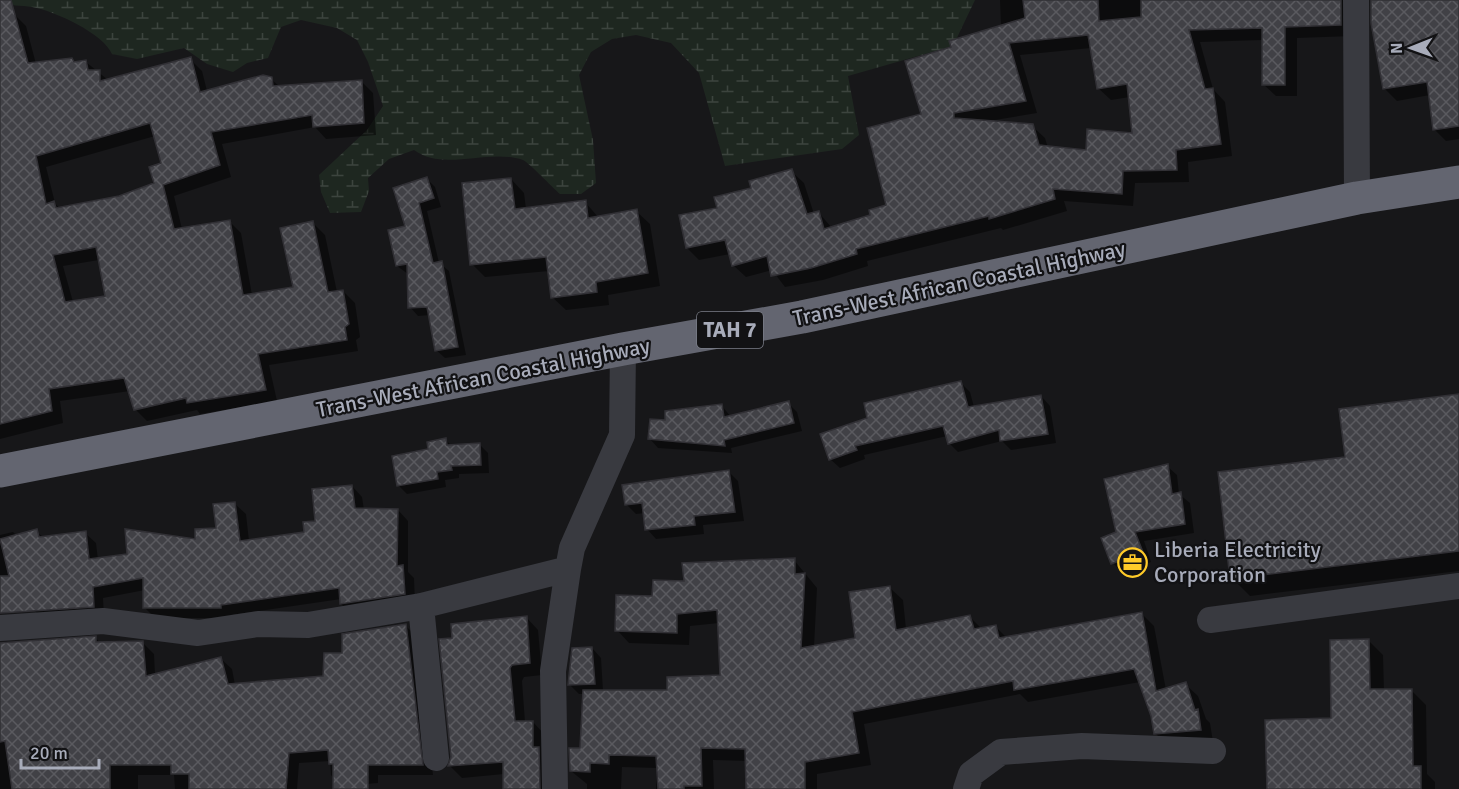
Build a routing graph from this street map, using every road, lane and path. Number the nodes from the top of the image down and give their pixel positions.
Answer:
1 (1356, 0) edge
2 (1459, 182) edge
3 (1356, 198) junction
4 (623, 349) junction
5 (0, 471) edge
6 (568, 569) junction
7 (1459, 586) edge
8 (421, 606) junction
9 (1210, 620) dead end
10 (0, 628) edge
11 (1213, 752) dead end
12 (436, 758) dead end
13 (555, 789) edge
14 (966, 789) edge

1 - 3 street
2 - 3 highway, Trans-West African Coastal Highway / TAH 7
3 - 4 highway, Trans-West African Coastal Highway / TAH 7
4 - 5 highway, Trans-West African Coastal Highway / TAH 7
4 - 6 street
6 - 8 street
6 - 13 street
7 - 9 street
8 - 10 street
8 - 12 street
11 - 14 street

